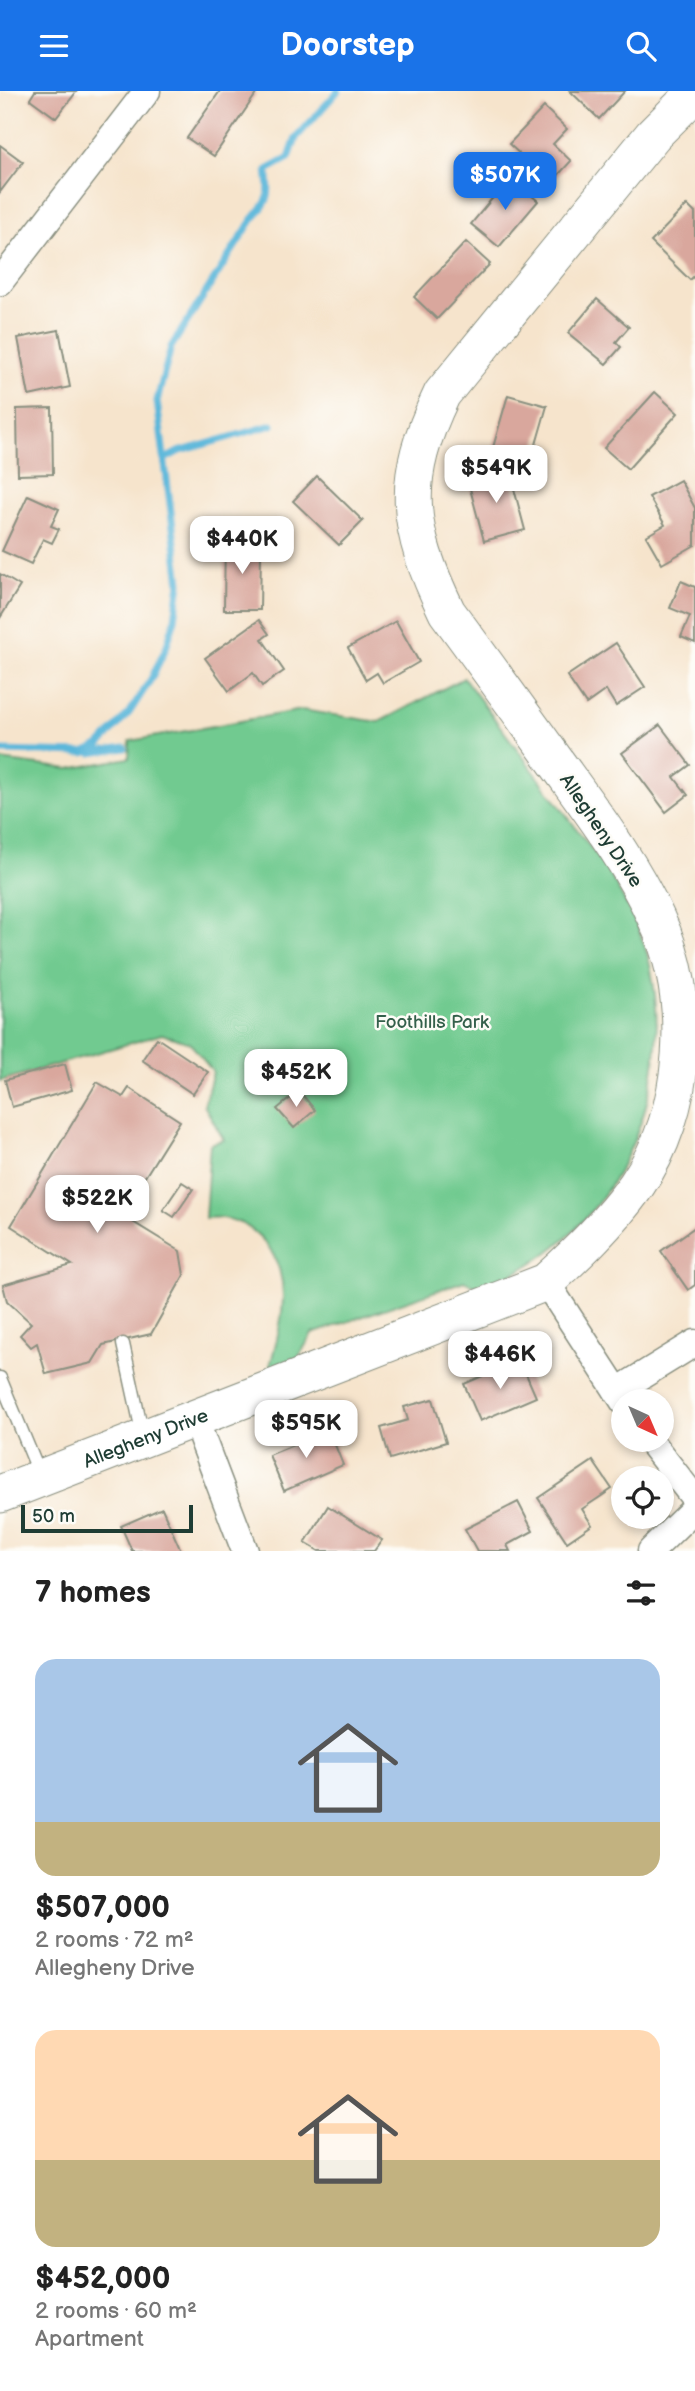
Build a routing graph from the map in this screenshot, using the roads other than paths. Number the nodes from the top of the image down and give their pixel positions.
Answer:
1 (147, 91) edge
2 (695, 93) edge
3 (0, 282) edge
4 (687, 995) edge
5 (546, 1282) junction
6 (695, 1343) edge
7 (123, 1344) dead end
8 (1, 1382) edge
9 (616, 1389) edge
10 (631, 1389) edge
11 (194, 1417) junction
12 (144, 1437) junction
13 (659, 1453) edge
14 (41, 1478) junction
15 (0, 1494) edge
16 (695, 1499) edge
17 (695, 1508) edge
18 (245, 1551) edge
19 (651, 1551) edge

1 - 3 street
2 - 4 street, Allegheny Drive
4 - 5 street, Allegheny Drive
5 - 9 street
5 - 11 street, Allegheny Drive
6 - 10 street
7 - 12 lane
8 - 14 lane
11 - 12 street, Allegheny Drive
11 - 18 street
12 - 14 street, Allegheny Drive
13 - 16 street
14 - 15 street, Allegheny Drive
17 - 19 street

